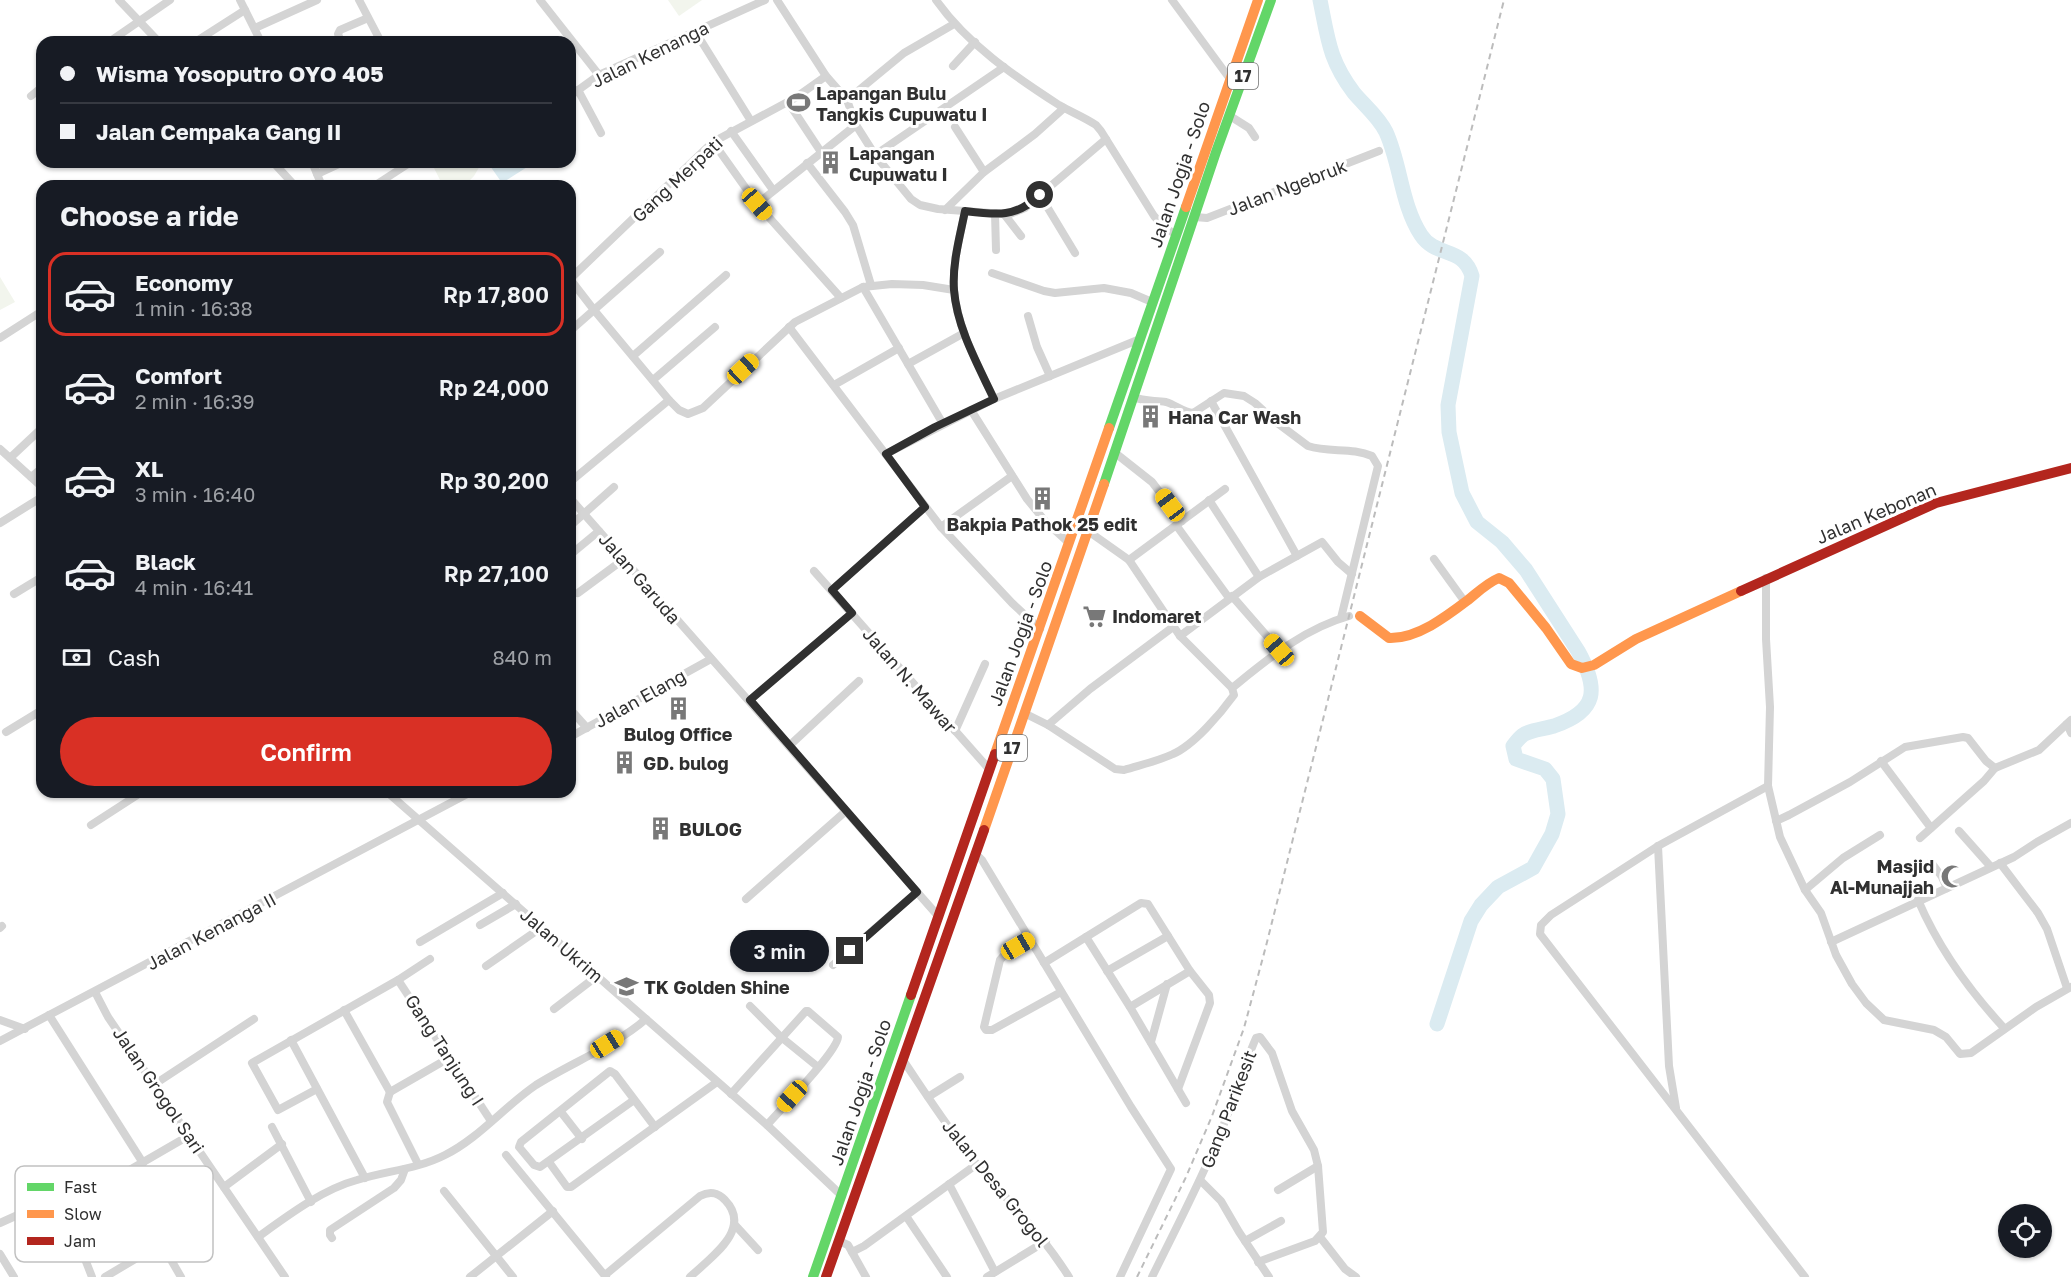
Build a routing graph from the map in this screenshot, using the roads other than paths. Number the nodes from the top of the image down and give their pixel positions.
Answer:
1 (119, 0) edge
2 (170, 0) edge
3 (240, 0) edge
4 (317, 0) edge
5 (358, 0) edge
6 (540, 0) edge
7 (765, 0) edge
8 (777, 0) edge
9 (936, 0) edge
10 (1172, 0) edge
11 (1258, 0) edge
12 (1271, 0) edge
13 (245, 10) junction
14 (368, 18) junction
15 (140, 22) junction
16 (954, 24) junction
17 (255, 28) junction
18 (695, 31) junction
19 (118, 36) edge
20 (153, 36) edge
21 (204, 36) edge
22 (258, 36) edge
23 (339, 36) edge
24 (378, 36) edge
25 (568, 36) edge
26 (975, 42) junction
27 (576, 46) edge
28 (953, 66) dead end
29 (1004, 68) junction
30 (599, 75) junction
31 (826, 76) junction
32 (1230, 79) junction
33 (578, 90) joint
34 (36, 92) edge
35 (31, 96) dead end
36 (847, 100) junction
37 (788, 102) junction
38 (1064, 108) junction
39 (1230, 116) junction
40 (752, 122) junction
41 (856, 125) junction
42 (955, 127) dead end
43 (731, 131) junction
44 (601, 133) dead end
45 (1255, 137) dead end
46 (1106, 139) junction
47 (713, 142) junction
48 (1211, 150) junction
49 (1379, 151) dead end
50 (820, 152) junction
51 (875, 155) junction
52 (807, 163) junction
53 (279, 168) edge
54 (314, 168) edge
55 (330, 168) edge
56 (402, 168) edge
57 (984, 172) junction
58 (317, 174) junction
59 (290, 180) edge
60 (320, 180) edge
61 (383, 180) edge
62 (773, 190) junction
63 (1040, 195) junction
64 (757, 204) junction
65 (945, 210) junction
66 (965, 211) junction
67 (999, 214) junction
68 (1195, 217) junction
69 (1175, 234) junction
70 (1021, 236) dead end
71 (996, 250) dead end
72 (660, 252) dead end
73 (1075, 253) dead end
74 (576, 273) edge
75 (992, 273) dead end
76 (726, 276) dead end
77 (867, 286) junction
78 (576, 287) edge
79 (954, 290) junction
80 (841, 298) junction
81 (1152, 302) junction
82 (594, 310) junction
83 (36, 315) edge
84 (1028, 316) dead end
85 (576, 326) edge
86 (715, 327) dead end
87 (789, 327) junction
88 (964, 333) junction
89 (0, 338) edge
90 (1140, 339) junction
91 (899, 348) junction
92 (633, 356) junction
93 (908, 363) junction
94 (1050, 376) junction
95 (653, 380) junction
96 (834, 386) junction
97 (1133, 397) junction
98 (994, 399) junction
99 (669, 400) junction
100 (1211, 401) junction
101 (971, 410) junction
102 (943, 424) junction
103 (36, 433) edge
104 (0, 449) edge
105 (1114, 452) junction
106 (886, 454) junction
107 (9, 458) junction
108 (2071, 468) edge
109 (36, 473) edge
110 (1012, 476) junction
111 (31, 477) junction
112 (576, 477) edge
113 (36, 482) edge
114 (614, 487) dead end
115 (1225, 489) dead end
116 (1209, 500) junction
117 (36, 501) edge
118 (576, 505) edge
119 (925, 507) junction
120 (584, 514) junction
121 (576, 521) edge
122 (0, 523) edge
123 (1179, 523) junction
124 (941, 527) junction
125 (599, 531) junction
126 (1088, 531) junction
127 (1069, 543) junction
128 (576, 550) edge
129 (1297, 556) junction
130 (624, 558) junction
131 (1129, 560) junction
132 (1434, 560) dead end
133 (814, 571) dead end
134 (1352, 574) junction
135 (1259, 577) junction
136 (1766, 578) junction
137 (36, 581) edge
138 (832, 590) junction
139 (578, 593) dead end
140 (14, 594) dead end
141 (1231, 597) junction
142 (1465, 602) junction
143 (852, 613) junction
144 (1360, 615) dead end
145 (1173, 627) junction
146 (1039, 629) junction
147 (1052, 634) junction
148 (1180, 636) junction
149 (1279, 650) junction
150 (711, 659) junction
151 (985, 664) dead end
152 (859, 681) dead end
153 (1233, 689) junction
154 (750, 700) junction
155 (1024, 713) junction
156 (36, 714) edge
157 (576, 716) edge
158 (2069, 722) edge
159 (1048, 725) junction
160 (586, 728) junction
161 (955, 731) junction
162 (6, 732) dead end
163 (2071, 733) edge
164 (576, 734) edge
165 (789, 746) junction
166 (1881, 761) junction
167 (1995, 768) junction
168 (988, 769) junction
169 (1768, 786) junction
170 (133, 798) edge
171 (394, 798) edge
172 (460, 798) edge
173 (846, 811) junction
174 (421, 820) junction
175 (1776, 821) junction
176 (2071, 823) edge
177 (91, 825) dead end
178 (1931, 828) junction
179 (1959, 831) dead end
180 (1880, 835) dead end
181 (1920, 838) dead end
182 (1658, 846) junction
183 (976, 854) junction
184 (1931, 862) dead end
185 (2000, 863) junction
186 (1991, 867) junction
187 (1947, 888) junction
188 (1805, 890) junction
189 (917, 892) junction
190 (503, 893) junction
191 (746, 898) dead end
192 (1918, 900) junction
193 (516, 904) junction
194 (939, 917) junction
195 (480, 925) dead end
196 (542, 927) junction
197 (1168, 936) junction
198 (1086, 937) junction
199 (1029, 939) junction
200 (420, 942) dead end
201 (1831, 942) junction
202 (430, 959) dead end
203 (1044, 963) junction
204 (833, 965) dead end
205 (486, 966) dead end
206 (1107, 971) junction
207 (1190, 971) junction
208 (597, 976) junction
209 (398, 980) junction
210 (1167, 984) junction
211 (2069, 988) edge
212 (95, 992) junction
213 (1061, 992) junction
214 (750, 1006) dead end
215 (1130, 1006) junction
216 (554, 1009) dead end
217 (344, 1010) junction
218 (49, 1015) junction
219 (254, 1019) dead end
220 (646, 1019) junction
221 (0, 1020) edge
222 (2004, 1028) junction
223 (24, 1029) junction
224 (781, 1037) junction
225 (291, 1040) junction
226 (0, 1041) edge
227 (1151, 1042) junction
228 (449, 1058) junction
229 (903, 1060) junction
230 (818, 1067) junction
231 (960, 1077) dead end
232 (717, 1082) junction
233 (155, 1084) junction
234 (317, 1089) junction
235 (1178, 1089) junction
236 (390, 1092) junction
237 (731, 1094) junction
238 (928, 1097) junction
239 (634, 1100) junction
240 (1186, 1103) dead end
241 (561, 1112) junction
242 (1677, 1112) junction
243 (491, 1121) junction
244 (766, 1125) junction
245 (272, 1127) dead end
246 (655, 1128) junction
247 (190, 1135) junction
248 (582, 1138) junction
249 (282, 1144) junction
250 (506, 1155) dead end
251 (549, 1162) junction
252 (143, 1164) junction
253 (418, 1164) junction
254 (977, 1164) junction
255 (139, 1166) edge
256 (210, 1166) edge
257 (1317, 1166) junction
258 (405, 1168) junction
259 (213, 1170) edge
260 (365, 1178) junction
261 (1200, 1180) junction
262 (949, 1184) junction
263 (224, 1187) junction
264 (1278, 1190) dead end
265 (444, 1191) dead end
266 (842, 1196) junction
267 (311, 1202) junction
268 (553, 1211) junction
269 (15, 1216) edge
270 (906, 1216) junction
271 (1281, 1221) dead end
272 (0, 1223) edge
273 (735, 1225) junction
274 (258, 1237) junction
275 (1320, 1237) junction
276 (332, 1238) dead end
277 (1046, 1241) junction
278 (1245, 1241) junction
279 (838, 1242) junction
280 (758, 1250) dead end
281 (852, 1252) junction
282 (0, 1254) edge
283 (497, 1257) junction
284 (86, 1262) edge
285 (130, 1262) edge
286 (172, 1262) edge
287 (1258, 1262) junction
288 (991, 1275) edge
289 (605, 1276) edge
290 (14, 1277) edge
291 (92, 1277) edge
292 (105, 1277) edge
293 (181, 1277) edge
294 (285, 1277) edge
295 (470, 1277) edge
296 (513, 1277) edge
297 (690, 1277) edge
298 (813, 1277) edge
299 (826, 1277) edge
300 (866, 1277) edge
301 (947, 1277) edge
302 (1069, 1277) edge
303 (1120, 1277) edge
304 (1152, 1277) edge
305 (1269, 1277) edge
306 (1356, 1277) edge
307 (1805, 1277) edge

1 - 15 street
2 - 15 street
3 - 13 street
4 - 17 street
5 - 14 street
6 - 25 street
7 - 18 street, Jalan Kenanga
8 - 31 street
9 - 16 street
10 - 32 street
11 - 32 main road, Jalan Jogja - Solo / 17
12 - 39 main road, Jalan Jogja - Solo / 17
13 - 17 street
13 - 21 street
14 - 23 street
14 - 24 street
15 - 19 street
15 - 20 street
16 - 26 street
16 - 36 street
17 - 22 street
18 - 30 street, Jalan Kenanga
18 - 40 street
26 - 28 street
26 - 29 street
27 - 30 street
29 - 38 street
29 - 51 street
30 - 33 street, Jalan Kenanga
31 - 36 street
31 - 37 street, Gang Merpati
32 - 48 main road, Jalan Jogja - Solo / 17
33 - 44 street
34 - 35 street
36 - 41 street
37 - 40 street, Gang Merpati
37 - 50 street
38 - 46 street
38 - 57 street
39 - 45 street
39 - 48 main road, Jalan Jogja - Solo / 17
40 - 43 street, Gang Merpati
41 - 50 street
41 - 51 street
42 - 57 street
43 - 47 street, Gang Merpati
43 - 62 street
46 - 63 street
46 - 69 street
47 - 64 street
47 - 74 street, Gang Merpati
48 - 68 main road, Jalan Jogja - Solo / 17
48 - 69 main road, Jalan Jogja - Solo / 17
49 - 68 street, Jalan Ngebruk
50 - 52 street
51 - 65 street
52 - 62 street
52 - 77 street
53 - 59 street
54 - 58 street
55 - 58 street
56 - 61 street
57 - 65 street
58 - 60 street
62 - 64 street
63 - 67 street
63 - 73 street
64 - 80 street
65 - 66 street
66 - 67 street
66 - 79 street
67 - 70 street
67 - 71 street
68 - 97 main road, Jalan Jogja - Solo / 17
69 - 81 main road, Jalan Jogja - Solo / 17
72 - 82 street
75 - 81 street
76 - 92 street
77 - 79 street
77 - 80 street
77 - 91 street
78 - 82 street
79 - 88 street
80 - 87 street
81 - 90 main road, Jalan Jogja - Solo / 17
82 - 85 street
82 - 92 street
83 - 89 street
84 - 94 street
86 - 95 street
87 - 96 street
87 - 99 street
88 - 93 street
88 - 98 street
90 - 94 street
90 - 127 main road, Jalan Jogja - Solo / 17
91 - 93 street
91 - 96 street
92 - 95 street
93 - 102 street
94 - 98 street
95 - 99 street
96 - 106 street
97 - 100 street
97 - 105 main road, Jalan Jogja - Solo / 17
98 - 101 street
99 - 112 street
100 - 129 street
100 - 134 street
101 - 102 street
101 - 110 street
102 - 106 street
103 - 107 street
104 - 107 street
105 - 123 street
105 - 126 main road, Jalan Jogja - Solo / 17
106 - 119 street
107 - 111 street
108 - 136 main road, Jalan Kebonan
109 - 111 street
110 - 124 street
110 - 127 street
111 - 113 street
114 - 120 street
115 - 116 street
116 - 123 street
116 - 135 street
117 - 122 street
118 - 120 street, Jalan Garuda
119 - 124 street
119 - 138 street
120 - 121 street
120 - 125 street, Jalan Garuda
123 - 131 street
123 - 141 street
124 - 146 street
125 - 128 street
125 - 130 street, Jalan Garuda
126 - 131 street
126 - 147 main road, Jalan Jogja - Solo / 17
127 - 146 main road, Jalan Jogja - Solo / 17
129 - 134 street
129 - 135 street
130 - 139 street
130 - 150 street, Jalan Garuda
131 - 145 street
132 - 142 street
133 - 138 street, Jalan N. Mawar
134 - 149 street
135 - 141 street
136 - 142 main road, Jalan Kebonan
136 - 169 street
137 - 140 street
138 - 143 street, Jalan N. Mawar
141 - 148 street
141 - 149 street
142 - 144 main road
143 - 154 street
143 - 161 street, Jalan N. Mawar
145 - 148 street
145 - 159 street
146 - 147 street
146 - 168 main road, Jalan Jogja - Solo / 17
147 - 155 main road, Jalan Jogja - Solo / 17
148 - 153 street
149 - 153 street
150 - 154 street, Jalan Garuda
150 - 160 street, Jalan Elang
151 - 161 street
152 - 165 street
153 - 159 street
154 - 165 street, Jalan Garuda
155 - 159 street
155 - 183 main road, Jalan Jogja - Solo / 17
156 - 162 street
157 - 160 street
158 - 163 street
158 - 167 street
160 - 164 street, Jalan Elang
161 - 168 street, Jalan N. Mawar
165 - 173 street, Jalan Garuda
166 - 167 street
166 - 175 street
166 - 178 street
167 - 178 street
168 - 194 main road, Jalan Jogja - Solo / 17
169 - 175 street
169 - 182 street
170 - 177 street
171 - 174 street, Jalan Ukrim
172 - 174 street
173 - 189 street, Jalan Garuda
173 - 191 street
174 - 190 street, Jalan Ukrim
174 - 212 street, Jalan Kenanga II
175 - 188 street
176 - 185 street
178 - 181 street
179 - 186 street
180 - 188 street
182 - 242 street
182 - 242 street
183 - 199 street
183 - 229 main road, Jalan Jogja - Solo / 17
184 - 187 street
185 - 186 street
185 - 211 street
186 - 187 street
187 - 192 street
188 - 201 street
189 - 194 street, Jalan Garuda
189 - 204 street
190 - 193 street, Jalan Ukrim
190 - 200 street
192 - 201 street
192 - 222 street
193 - 195 street
193 - 196 street, Jalan Ukrim
194 - 266 main road, Jalan Jogja - Solo / 17
196 - 205 street
196 - 208 street, Jalan Ukrim
197 - 198 street
197 - 206 street
197 - 207 street
198 - 203 street
198 - 206 street
199 - 203 street
199 - 213 street
201 - 222 street
202 - 209 street
203 - 213 street
206 - 215 street
207 - 210 street
207 - 235 street
208 - 216 street
208 - 220 street, Jalan Ukrim
209 - 217 street
209 - 228 street, Gang Tanjung I
210 - 215 street
210 - 227 street
211 - 222 street
212 - 218 street, Jalan Kenanga II
212 - 233 street, Jalan Grogol Sari
213 - 303 street
214 - 224 street
215 - 227 street
217 - 225 street
217 - 236 street
218 - 223 street, Jalan Kenanga II
218 - 252 street
219 - 233 street
220 - 232 street, Jalan Ukrim
220 - 243 street
221 - 223 street
223 - 226 street, Jalan Kenanga II
224 - 230 street
224 - 230 street
224 - 237 street
225 - 234 street
225 - 234 street
227 - 235 street
228 - 236 street
228 - 243 street, Gang Tanjung I
229 - 238 street, Jalan Desa Grogol
229 - 279 main road, Jalan Jogja - Solo / 17
230 - 244 street
231 - 238 street
232 - 237 street, Jalan Ukrim
232 - 246 street
233 - 247 street, Jalan Grogol Sari
234 - 260 street
235 - 240 street
236 - 253 street
237 - 244 street, Jalan Ukrim
238 - 254 street, Jalan Desa Grogol
239 - 241 street
239 - 246 street
239 - 248 street
241 - 248 street
241 - 251 street
242 - 307 street
243 - 253 street
244 - 266 street, Jalan Ukrim
245 - 249 street
246 - 251 street
247 - 252 street
247 - 256 street, Jalan Grogol Sari
248 - 251 street
249 - 263 street
249 - 267 street
250 - 268 street
252 - 255 street
253 - 258 street
254 - 262 street
254 - 277 street, Jalan Desa Grogol
257 - 261 street, Gang Parikesit
257 - 264 street
257 - 275 street
258 - 260 street
258 - 276 street
259 - 263 street, Jalan Grogol Sari
260 - 267 street
261 - 278 street
261 - 304 street, Gang Parikesit
262 - 270 street
262 - 288 street
263 - 274 street, Jalan Grogol Sari
265 - 283 street
266 - 298 main road, Jalan Jogja - Solo / 17
267 - 274 street
268 - 283 street
268 - 289 street
269 - 272 street
270 - 281 street
270 - 301 street
271 - 278 street
273 - 280 street
273 - 289 street
273 - 297 street
274 - 294 street, Jalan Grogol Sari
275 - 287 street
275 - 306 street
277 - 288 street
277 - 302 street, Jalan Desa Grogol
278 - 287 street
279 - 281 street
279 - 299 main road, Jalan Jogja - Solo / 17
281 - 300 street
282 - 290 street
283 - 295 street
283 - 296 street
284 - 291 street
285 - 292 street
286 - 293 street
287 - 305 street

